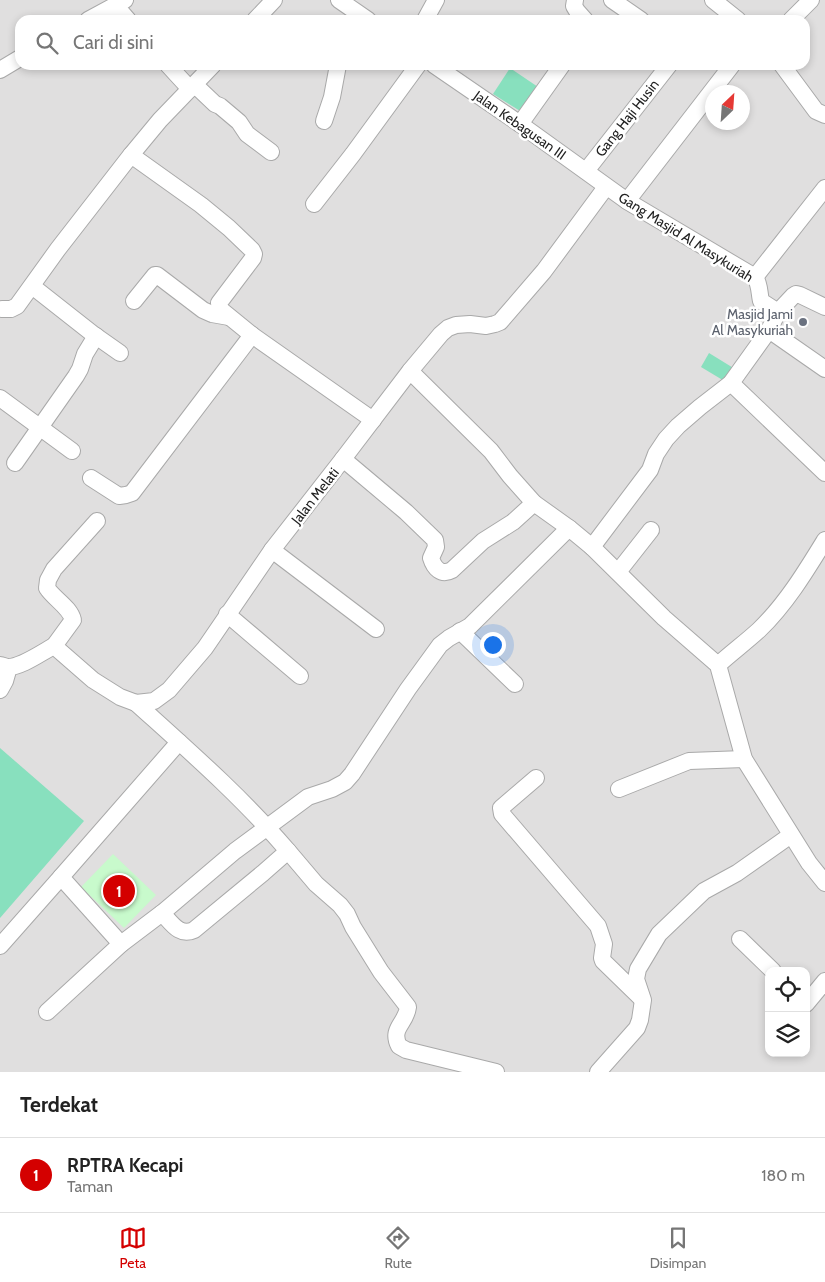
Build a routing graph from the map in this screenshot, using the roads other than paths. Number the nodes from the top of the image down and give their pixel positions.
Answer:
1 (274, 0) edge
2 (339, 0) edge
3 (436, 0) edge
4 (576, 0) edge
5 (612, 0) edge
6 (712, 0) edge
7 (810, 0) edge
8 (120, 3) edge
9 (97, 15) edge
10 (126, 15) edge
11 (260, 15) edge
12 (356, 15) edge
13 (428, 15) edge
14 (579, 15) edge
15 (634, 15) edge
16 (732, 15) edge
17 (796, 15) edge
18 (15, 61) edge
19 (0, 70) edge
20 (173, 70) edge
21 (208, 70) edge
22 (337, 70) edge
23 (414, 70) edge
24 (441, 70) edge
25 (558, 70) edge
26 (665, 70) edge
27 (728, 70) edge
28 (786, 70) edge
29 (192, 87) junction
30 (825, 115) edge
31 (324, 121) dead end
32 (520, 124) junction
33 (271, 152) dead end
34 (131, 155) junction
35 (586, 171) junction
36 (606, 187) junction
37 (825, 188) edge
38 (627, 201) junction
39 (314, 204) dead end
40 (755, 277) junction
41 (32, 286) junction
42 (134, 301) dead end
43 (825, 307) edge
44 (1, 310) edge
45 (778, 312) junction
46 (229, 317) junction
47 (769, 330) junction
48 (252, 335) junction
49 (96, 336) junction
50 (120, 352) dead end
51 (825, 369) edge
52 (410, 371) junction
53 (731, 383) junction
54 (0, 398) edge
55 (373, 420) junction
56 (40, 427) junction
57 (72, 451) dead end
58 (343, 459) junction
59 (15, 463) dead end
60 (825, 472) edge
61 (91, 478) dead end
62 (534, 503) junction
63 (96, 521) dead end
64 (569, 528) junction
65 (651, 530) dead end
66 (825, 540) edge
67 (592, 547) junction
68 (272, 550) junction
69 (618, 572) junction
70 (227, 614) junction
71 (376, 630) dead end
72 (460, 631) junction
73 (54, 646) junction
74 (718, 665) junction
75 (4, 666) edge
76 (300, 676) dead end
77 (515, 684) dead end
78 (0, 690) edge
79 (136, 702) junction
80 (179, 742) junction
81 (742, 752) junction
82 (536, 778) dead end
83 (619, 790) dead end
84 (267, 826) junction
85 (791, 835) junction
86 (288, 851) junction
87 (61, 877) junction
88 (825, 883) edge
89 (162, 913) junction
90 (740, 939) dead end
91 (121, 944) junction
92 (0, 946) edge
93 (769, 967) edge
94 (825, 981) edge
95 (810, 999) edge
96 (643, 1000) junction
97 (47, 1012) dead end
98 (496, 1072) edge
99 (598, 1072) edge

1 - 11 street
2 - 12 street
3 - 13 street
4 - 14 street
5 - 15 street
6 - 16 street
7 - 17 street
8 - 9 street
8 - 10 street
18 - 19 street
20 - 29 street
21 - 29 street
22 - 31 street
23 - 39 street
24 - 32 street, Jalan Kebagusan III
25 - 32 street
26 - 35 street, Gang Haji Husin
27 - 38 street
28 - 30 street
29 - 33 street
29 - 34 street
32 - 35 street, Jalan Kebagusan III
34 - 41 street
34 - 46 street
35 - 36 street, Jalan Kebagusan III
36 - 38 street, Gang Masjid Al Masykuriah
36 - 52 street, Jalan Melati
37 - 40 street
38 - 40 street, Gang Masjid Al Masykuriah
40 - 45 street, Gang Masjid Al Masykuriah
41 - 44 street
41 - 49 street
42 - 46 street
43 - 45 street
45 - 47 street
46 - 48 street
47 - 51 street
47 - 53 street
48 - 55 street
48 - 61 street
49 - 50 street
49 - 56 street
52 - 55 street, Jalan Melati
52 - 62 street
53 - 60 street
53 - 67 street
54 - 56 street
55 - 58 street, Jalan Melati
56 - 57 street
56 - 59 street
58 - 62 street
58 - 68 street, Jalan Melati
62 - 64 street
63 - 73 street
64 - 67 street
64 - 72 street
65 - 69 street
66 - 74 street
67 - 69 street
68 - 70 street, Jalan Melati
68 - 71 street
69 - 74 street
70 - 76 street
70 - 79 street, Jalan Melati
72 - 77 street
72 - 84 street
73 - 75 street
73 - 79 street
74 - 81 street
75 - 78 street
79 - 80 street
80 - 84 street
80 - 87 street
81 - 83 street
81 - 85 street
82 - 96 street
84 - 86 street
84 - 89 street
85 - 88 street
85 - 96 street
86 - 89 street
86 - 98 street
87 - 91 street
87 - 92 street
89 - 91 street
90 - 93 street
91 - 97 street
94 - 95 street
96 - 99 street

